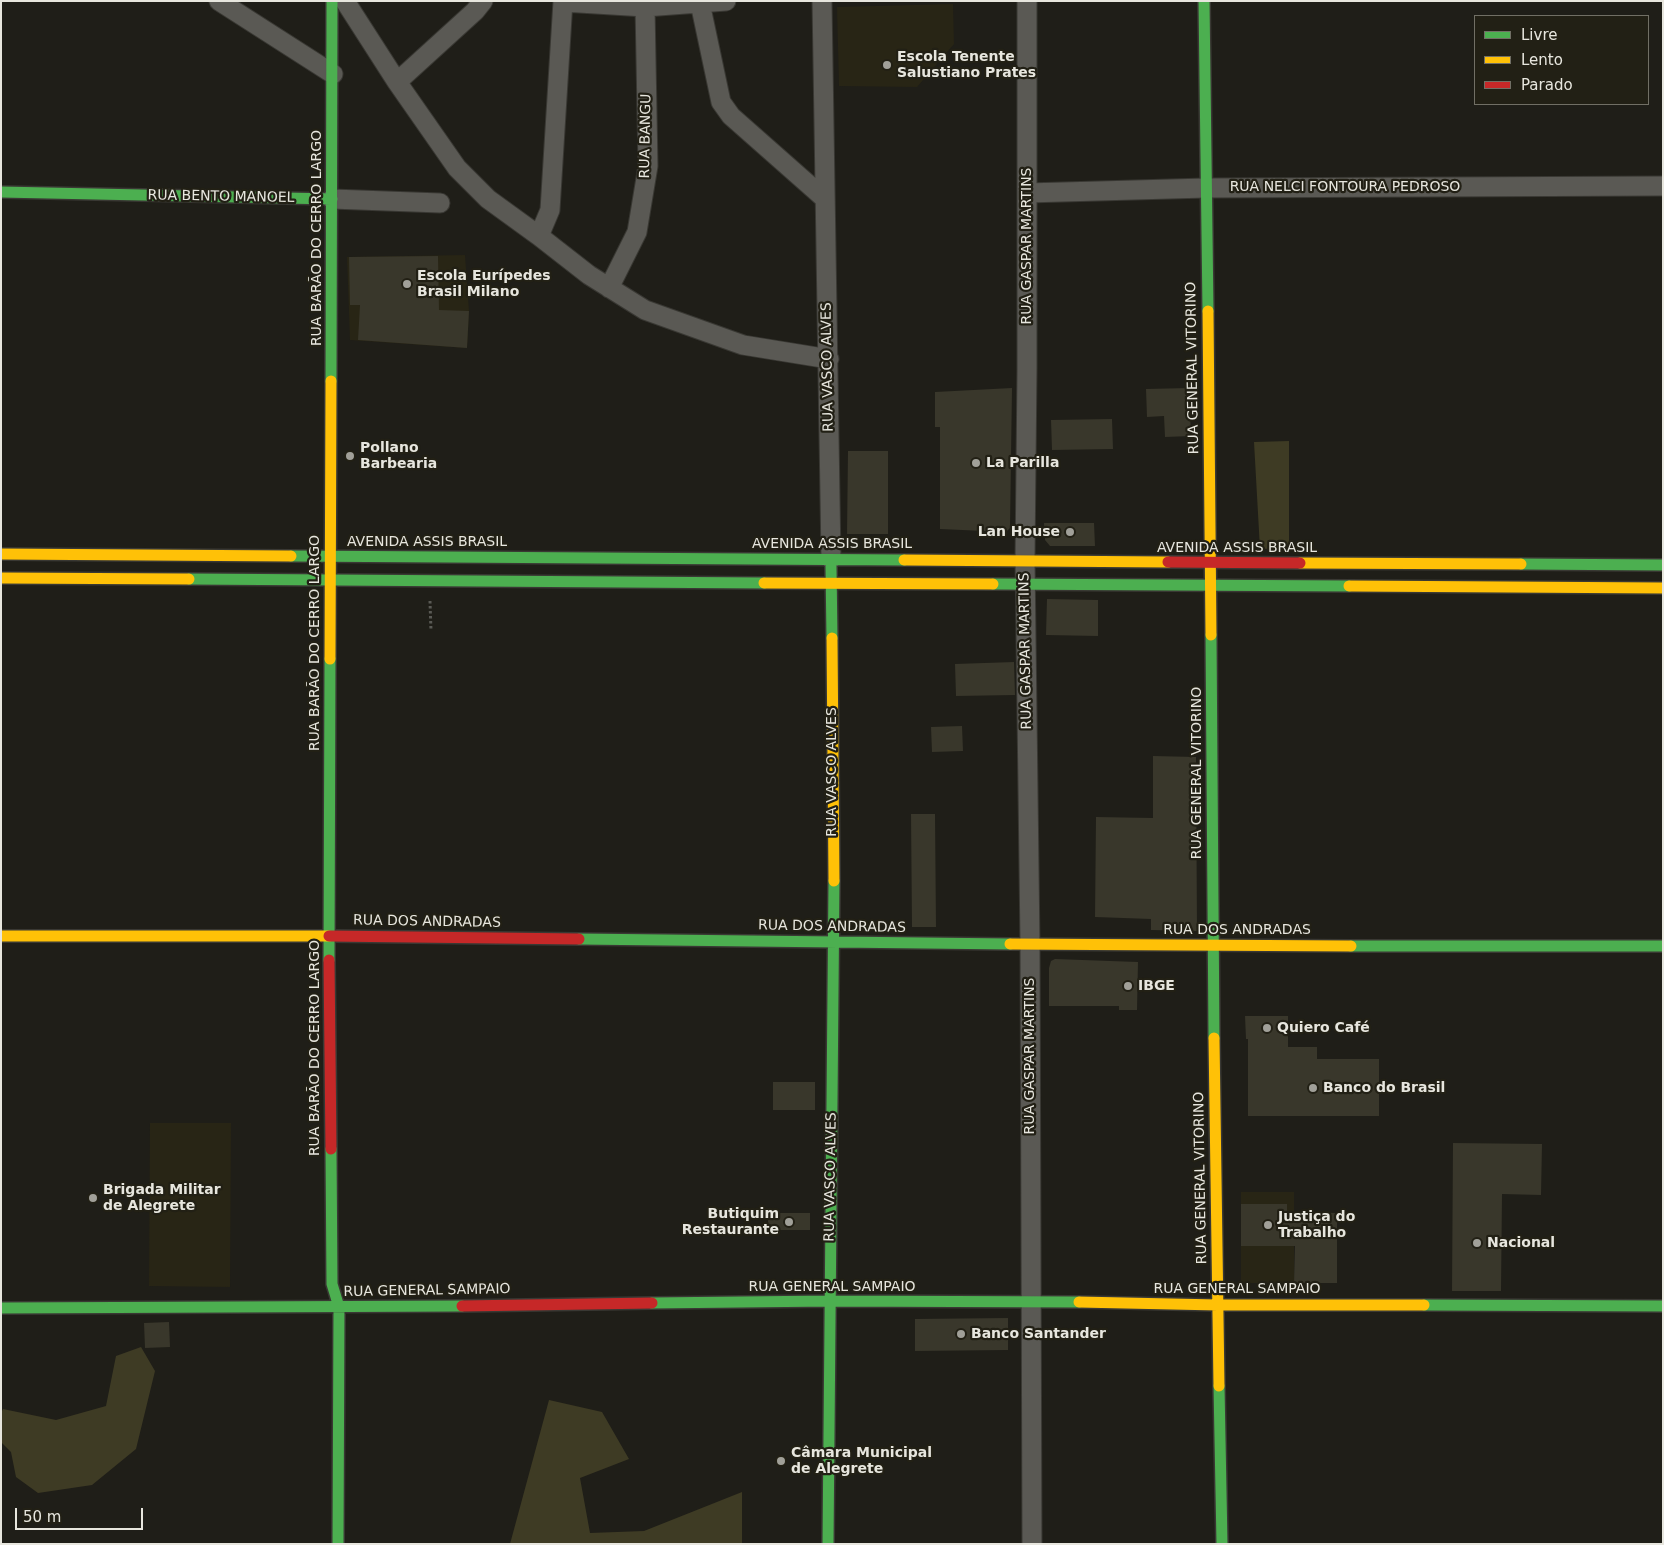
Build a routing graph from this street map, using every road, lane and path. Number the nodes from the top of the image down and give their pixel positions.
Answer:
1 (219, 1) edge
2 (332, 1) edge
3 (345, 1) edge
4 (483, 1) edge
5 (726, 1) edge
6 (822, 1) edge
7 (1027, 1) edge
8 (1204, 1) edge
9 (563, 2) edge
10 (700, 3) junction
11 (645, 7) junction
12 (333, 74) junction
13 (396, 82) junction
14 (1663, 186) edge
15 (1206, 188) junction
16 (1, 192) edge
17 (1027, 193) junction
18 (332, 199) junction
19 (825, 199) junction
20 (440, 203) dead end
21 (540, 236) junction
22 (609, 288) junction
23 (829, 359) junction
24 (1, 554) edge
25 (330, 557) junction
26 (831, 559) junction
27 (1025, 560) junction
28 (1211, 563) junction
29 (1354, 563) junction
30 (1585, 565) junction
31 (1646, 565) junction
32 (1663, 565) edge
33 (539, 570) junction
34 (948, 572) junction
35 (1, 578) edge
36 (330, 580) junction
37 (429, 581) junction
38 (831, 583) junction
39 (1026, 584) junction
40 (1211, 585) junction
41 (1353, 586) junction
42 (1586, 588) junction
43 (1646, 588) junction
44 (1663, 588) edge
45 (431, 631) dead end
46 (1, 936) edge
47 (329, 936) junction
48 (834, 943) junction
49 (1030, 944) junction
50 (1212, 946) junction
51 (1663, 946) edge
52 (332, 1284) junction
53 (830, 1301) junction
54 (1030, 1301) junction
55 (1218, 1305) junction
56 (1663, 1306) edge
57 (339, 1307) junction
58 (1, 1308) edge
59 (322, 1312) junction
60 (338, 1544) edge
61 (828, 1544) edge
62 (1032, 1544) edge
63 (1222, 1544) edge

1 - 12 street
2 - 12 street, RUA BARÃO DO CERRO LARGO
3 - 13 street
4 - 13 street
5 - 10 street
6 - 19 street, RUA VASCO ALVES
7 - 17 street, RUA GASPAR MARTINS
8 - 15 street, RUA GENERAL VITORINO
9 - 11 street
9 - 21 street
10 - 11 street
10 - 19 street
11 - 22 street, RUA BANGU
12 - 18 street, RUA BARÃO DO CERRO LARGO
13 - 21 street
14 - 15 street, RUA NELCI FONTOURA PEDROSO
15 - 17 street, RUA NELCI FONTOURA PEDROSO
15 - 28 street, RUA GENERAL VITORINO
16 - 18 street, RUA BENTO MANOEL
17 - 27 street, RUA GASPAR MARTINS
18 - 20 street, RUA BENTO MANOEL
18 - 25 street, RUA BARÃO DO CERRO LARGO
19 - 23 street, RUA VASCO ALVES
21 - 22 street
22 - 23 street
23 - 26 street, RUA VASCO ALVES
24 - 25 street, AVENIDA ASSIS BRASIL
25 - 33 street, AVENIDA ASSIS BRASIL
25 - 36 street, RUA BARÃO DO CERRO LARGO
26 - 33 street, AVENIDA ASSIS BRASIL
26 - 34 street, AVENIDA ASSIS BRASIL
26 - 38 street, RUA VASCO ALVES
27 - 28 street, AVENIDA ASSIS BRASIL
27 - 34 street, AVENIDA ASSIS BRASIL
27 - 39 street, RUA GASPAR MARTINS
28 - 29 street, AVENIDA ASSIS BRASIL
28 - 40 street, RUA GENERAL VITORINO
29 - 30 street, AVENIDA ASSIS BRASIL
29 - 41 street
30 - 31 street, AVENIDA ASSIS BRASIL
30 - 42 street
31 - 32 street, AVENIDA ASSIS BRASIL
31 - 43 street
33 - 37 street, AVENIDA ASSIS BRASIL
33 - 38 street, AVENIDA ASSIS BRASIL
34 - 38 street, AVENIDA ASSIS BRASIL
34 - 39 street, AVENIDA ASSIS BRASIL
35 - 36 street, AVENIDA ASSIS BRASIL
36 - 37 street, AVENIDA ASSIS BRASIL
36 - 47 street, RUA BARÃO DO CERRO LARGO
37 - 45 path
38 - 48 street, RUA VASCO ALVES
39 - 40 street, AVENIDA ASSIS BRASIL
39 - 49 street, RUA GASPAR MARTINS
40 - 41 street, AVENIDA ASSIS BRASIL
40 - 50 street, RUA GENERAL VITORINO
41 - 42 street, AVENIDA ASSIS BRASIL
42 - 43 street, AVENIDA ASSIS BRASIL
43 - 44 street, AVENIDA ASSIS BRASIL
46 - 47 street, RUA DOS ANDRADAS
47 - 48 street, RUA DOS ANDRADAS
47 - 52 street, RUA BARÃO DO CERRO LARGO
48 - 49 street, RUA DOS ANDRADAS
48 - 53 street, RUA VASCO ALVES
49 - 50 street, RUA DOS ANDRADAS
49 - 54 street, RUA GASPAR MARTINS
50 - 51 street, RUA DOS ANDRADAS
50 - 55 street, RUA GENERAL VITORINO
52 - 57 street, RUA BARÃO DO CERRO LARGO
52 - 59 street, RUA BARÃO DO CERRO LARGO
53 - 54 street, RUA GENERAL SAMPAIO
53 - 57 street, RUA GENERAL SAMPAIO
53 - 61 street, RUA VASCO ALVES
54 - 55 street, RUA GENERAL SAMPAIO
54 - 62 street, RUA GASPAR MARTINS
55 - 56 street, RUA GENERAL SAMPAIO
55 - 63 street, RUA GENERAL VITORINO
57 - 59 street, RUA GENERAL SAMPAIO
57 - 60 street, RUA BARÃO DO CERRO LARGO
58 - 59 street, RUA GENERAL SAMPAIO

